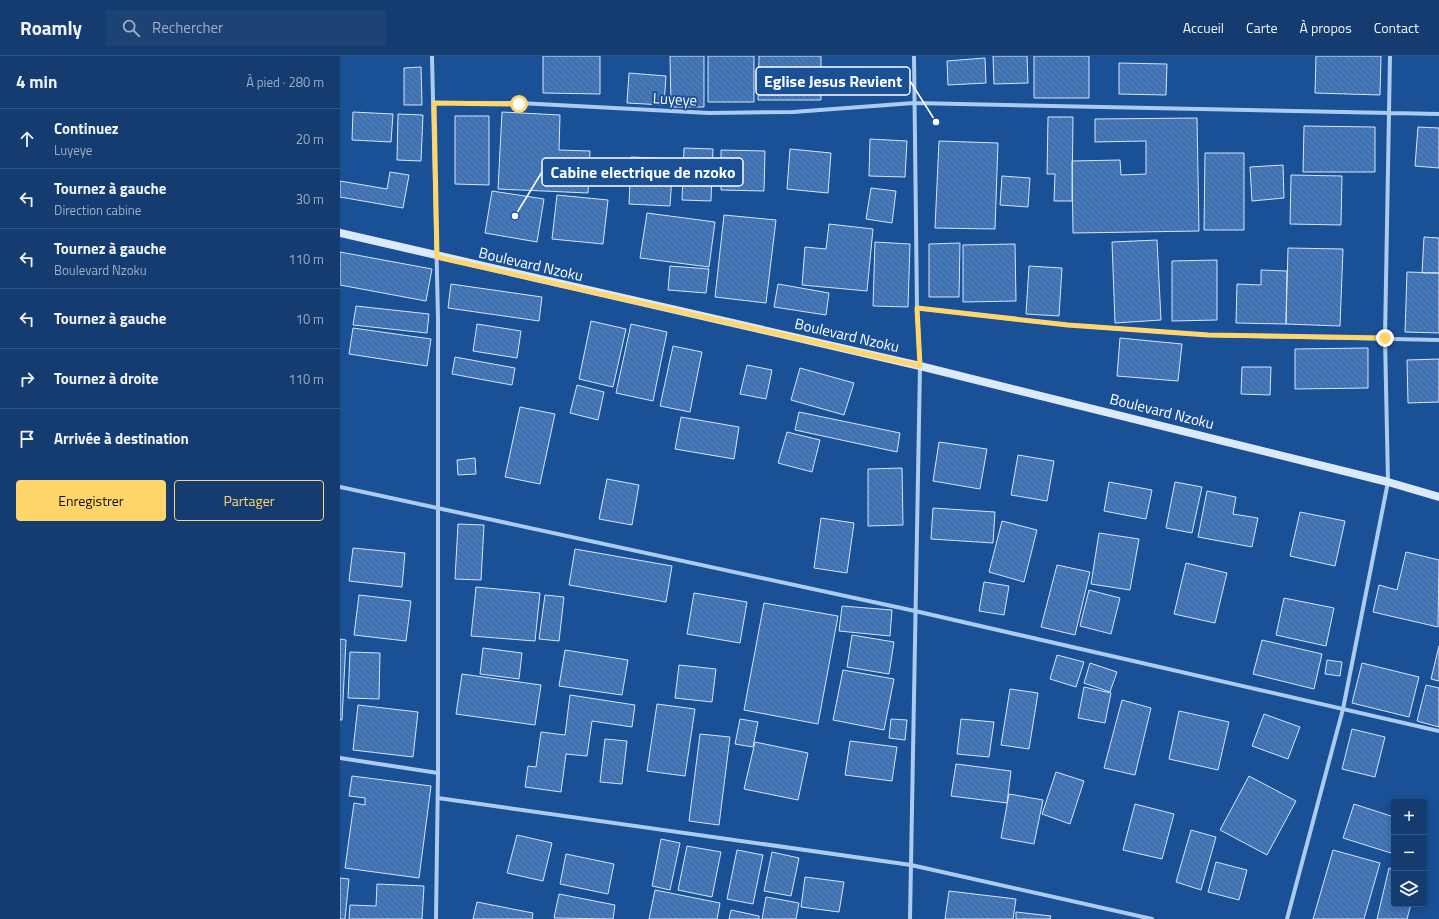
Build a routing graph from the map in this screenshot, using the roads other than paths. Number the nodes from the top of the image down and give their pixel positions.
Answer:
1 (432, 56) edge
2 (914, 56) edge
3 (1390, 56) edge
4 (434, 103) junction
5 (914, 103) junction
6 (1389, 114) junction
7 (1439, 114) edge
8 (340, 233) edge
9 (437, 257) junction
10 (917, 308) junction
11 (1385, 338) junction
12 (1439, 340) edge
13 (920, 366) junction
14 (1388, 482) junction
15 (340, 487) edge
16 (1439, 497) edge
17 (438, 507) junction
18 (915, 611) junction
19 (1343, 709) junction
20 (1439, 731) edge
21 (340, 758) edge
22 (438, 773) junction
23 (438, 798) junction
24 (911, 865) junction
25 (436, 919) edge
26 (910, 919) edge
27 (1152, 919) edge
28 (1287, 919) edge

1 - 4 street
2 - 5 street
3 - 6 street
4 - 5 street, Luyeye
4 - 9 street
5 - 6 street, Luyeye
5 - 10 street
6 - 7 street, Luyeye
6 - 11 street
8 - 9 street, Boulevard Nzoku
9 - 13 street, Boulevard Nzoku
9 - 17 street
10 - 11 street
10 - 13 street
11 - 12 street
11 - 14 street
13 - 14 street, Boulevard Nzoku
13 - 18 street
14 - 16 street, Boulevard Nzoku
14 - 19 street
15 - 17 street
17 - 18 street
17 - 22 street
18 - 19 street
18 - 24 street
19 - 20 street
19 - 28 street
21 - 22 street
22 - 23 street
23 - 24 street
23 - 25 street
24 - 26 street
24 - 27 street

